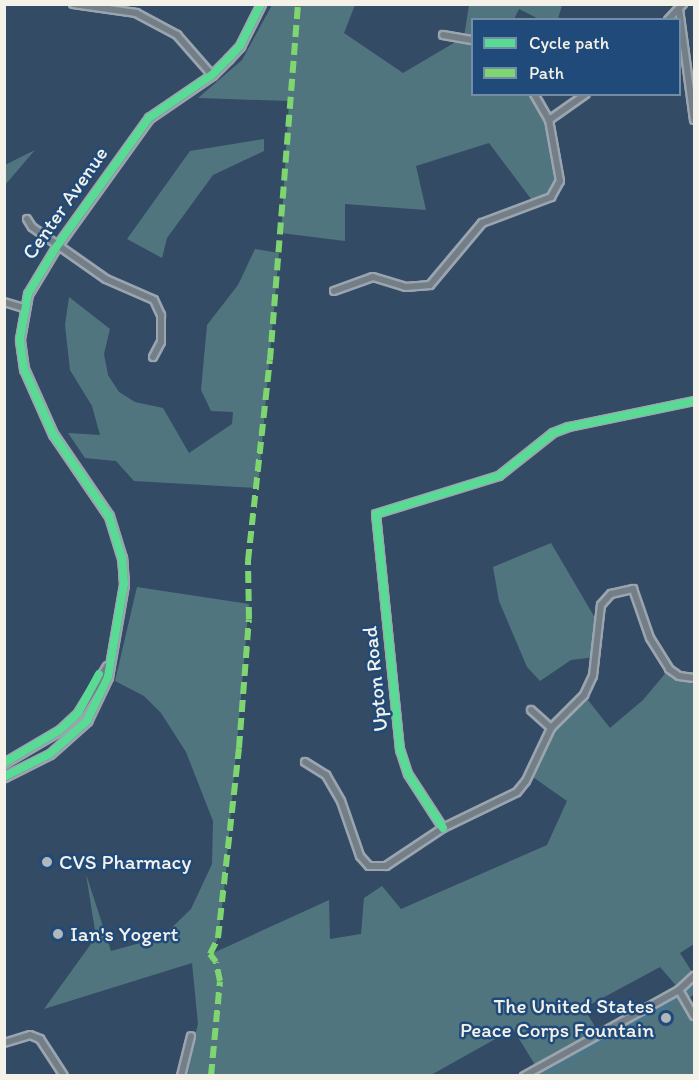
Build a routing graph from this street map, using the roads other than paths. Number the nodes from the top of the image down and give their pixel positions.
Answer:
1 (73, 4) edge
2 (261, 4) edge
3 (95, 5) edge
4 (681, 7) edge
5 (670, 18) edge
6 (443, 35) dead end
7 (471, 40) edge
8 (212, 75) junction
9 (535, 96) edge
10 (583, 96) edge
11 (549, 120) junction
12 (694, 120) edge
13 (27, 219) dead end
14 (57, 246) junction
15 (334, 291) dead end
16 (4, 302) edge
17 (24, 308) junction
18 (153, 357) dead end
19 (694, 401) edge
20 (107, 666) junction
21 (694, 678) edge
22 (531, 710) dead end
23 (551, 728) junction
24 (305, 762) dead end
25 (4, 763) edge
26 (4, 777) edge
27 (443, 828) junction
28 (694, 976) edge
29 (679, 990) junction
30 (694, 1016) edge
31 (191, 1036) dead end
32 (4, 1043) edge
33 (64, 1076) edge
34 (181, 1076) edge
35 (524, 1076) edge

1 - 3 street
2 - 8 street, Center Avenue
3 - 8 street
4 - 5 street
4 - 12 street
6 - 7 street
8 - 14 street, Center Avenue
9 - 11 street
10 - 11 street
11 - 15 street
13 - 14 street
14 - 17 street, Center Avenue
14 - 18 street
16 - 17 street
17 - 20 street, Center Avenue
19 - 27 street, Upton Road
20 - 25 street, Center Avenue
20 - 26 street, Center Avenue
21 - 23 street
22 - 23 street
23 - 27 street
24 - 27 street
28 - 29 street
29 - 30 street
29 - 35 street
31 - 34 street
32 - 33 street

